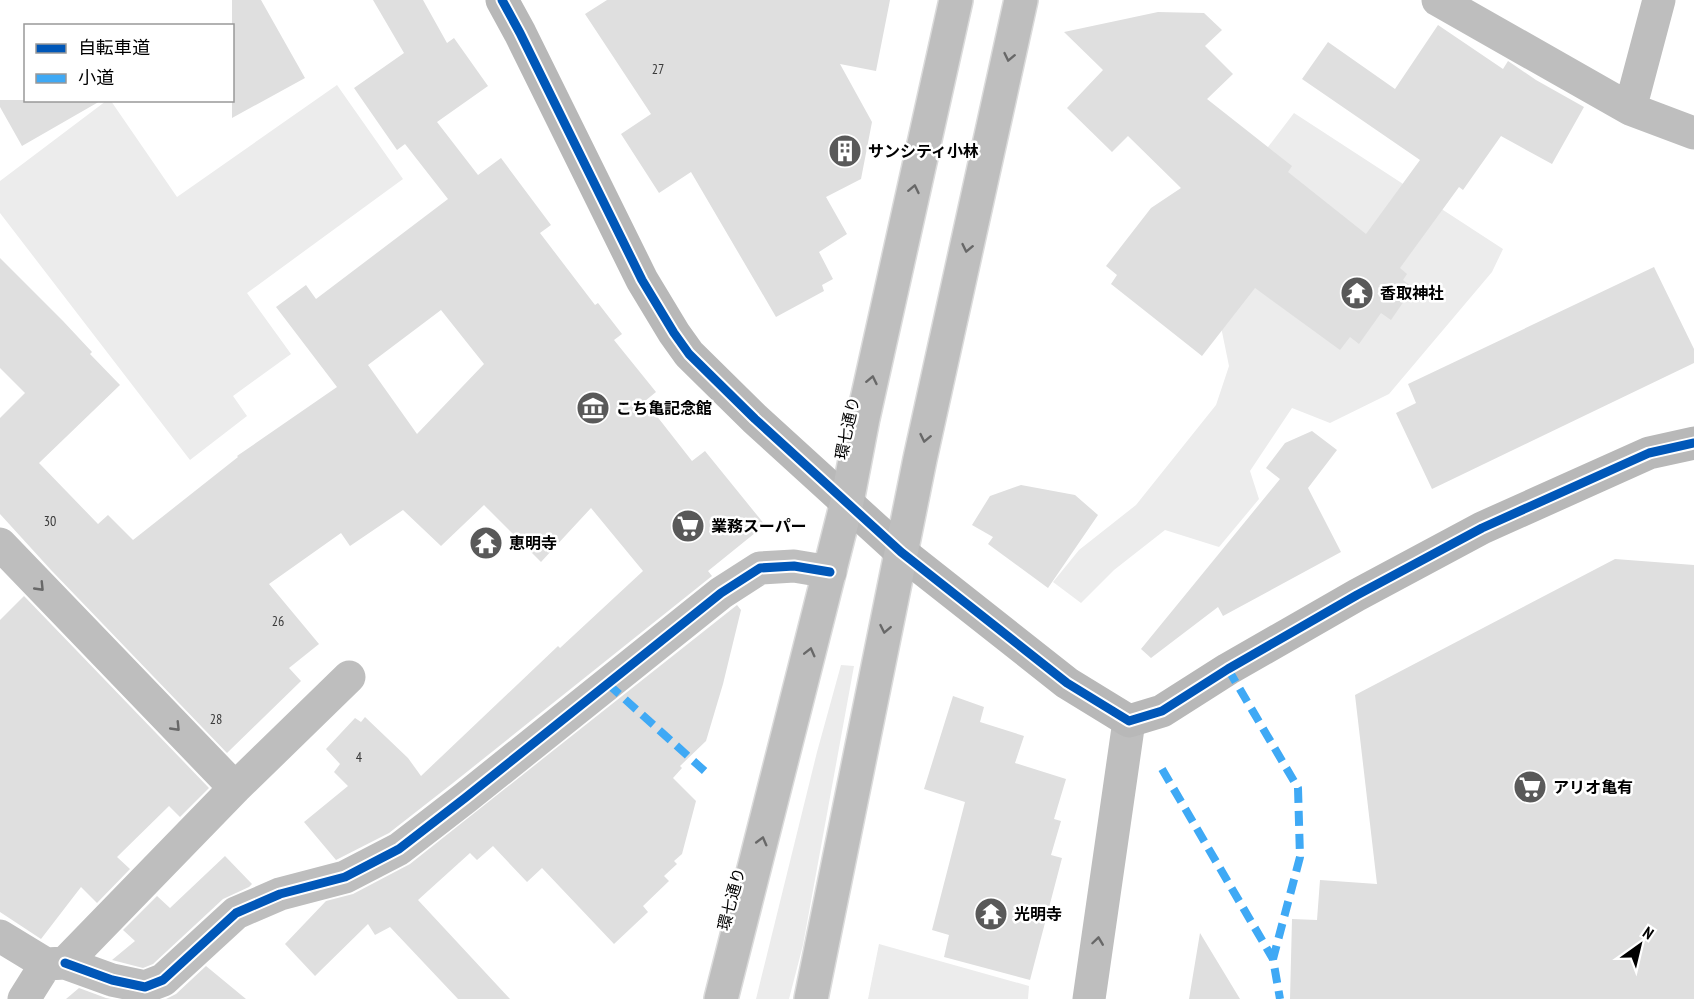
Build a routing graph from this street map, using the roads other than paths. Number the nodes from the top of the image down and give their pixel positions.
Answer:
1 (501, 0) edge
2 (956, 0) edge
3 (1021, 0) edge
4 (1438, 0) edge
5 (1659, 0) edge
6 (1630, 109) junction
7 (1694, 133) edge
8 (1694, 443) edge
9 (847, 502) junction
10 (0, 544) edge
11 (902, 552) junction
12 (830, 572) junction
13 (349, 677) dead end
14 (1130, 722) junction
15 (235, 788) junction
16 (0, 936) edge
17 (56, 964) junction
18 (24, 999) edge
19 (720, 999) edge
20 (811, 999) edge
21 (1089, 999) edge

1 - 9 street
9 -> 2 street, 環七通り
3 -> 11 street
4 - 6 street
5 - 6 street
6 - 7 street
8 - 14 street
9 - 11 street
9 - 12 street, 環七通り
10 -> 15 street
11 - 14 street
11 -> 20 street
12 - 17 street
19 -> 12 street, 環七通り
13 - 15 street
21 -> 14 street
15 - 17 street
16 - 17 street
17 - 18 street

